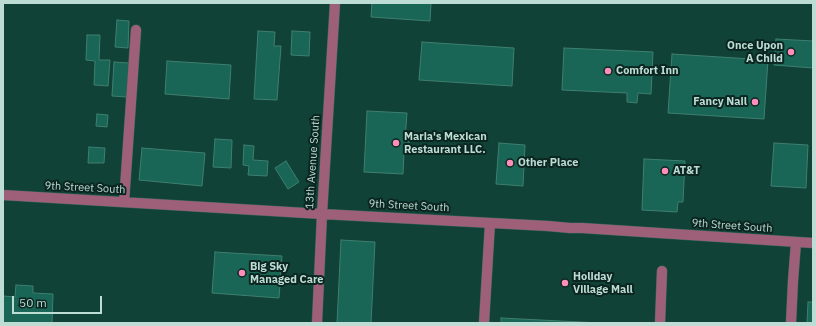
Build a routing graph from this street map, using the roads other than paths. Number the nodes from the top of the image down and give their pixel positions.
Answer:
1 (335, 3) edge
2 (136, 30) dead end
3 (3, 195) edge
4 (124, 202) junction
5 (322, 214) junction
6 (490, 223) junction
7 (796, 242) junction
8 (813, 243) edge
9 (662, 271) dead end
10 (317, 323) edge
11 (484, 323) edge
12 (660, 323) edge
13 (791, 323) edge

1 - 5 street, 13th Avenue South
2 - 4 street
3 - 4 street, 9th Street South
4 - 5 street, 9th Street South
5 - 6 street, 9th Street South
5 - 10 street, 13th Avenue South
6 - 7 street, 9th Street South
6 - 11 street
7 - 8 street, 9th Street South
7 - 13 street
9 - 12 street

